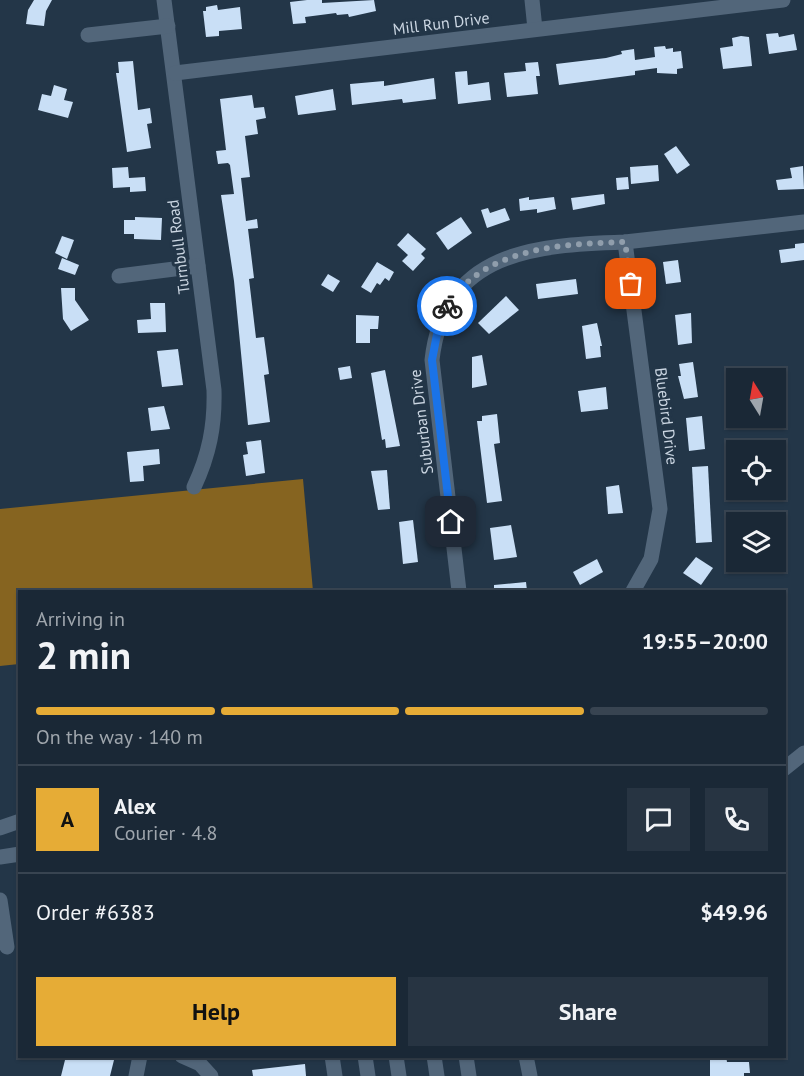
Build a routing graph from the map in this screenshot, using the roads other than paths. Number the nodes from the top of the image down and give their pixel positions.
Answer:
1 (164, 0) edge
2 (532, 0) edge
3 (783, 0) edge
4 (168, 26) junction
5 (536, 30) junction
6 (88, 35) dead end
7 (175, 73) junction
8 (804, 222) edge
9 (625, 242) junction
10 (198, 266) junction
11 (119, 276) dead end
12 (194, 488) dead end
13 (459, 590) edge
14 (634, 590) edge
15 (804, 753) edge
16 (786, 767) edge
17 (18, 822) edge
18 (0, 828) edge
19 (18, 854) edge
20 (0, 858) edge
21 (0, 900) edge
22 (7, 947) dead end
23 (140, 1058) edge
24 (186, 1058) edge
25 (332, 1058) edge
26 (365, 1058) edge
27 (396, 1058) edge
28 (434, 1058) edge
29 (466, 1058) edge
30 (526, 1058) edge
31 (136, 1076) edge
32 (211, 1076) edge
33 (335, 1076) edge
34 (368, 1076) edge
35 (399, 1076) edge
36 (437, 1076) edge
37 (469, 1076) edge
38 (530, 1076) edge

1 - 4 street, Turnbull Road
2 - 5 street
3 - 5 street, Mill Run Drive
4 - 6 street
4 - 7 street, Turnbull Road
5 - 7 street, Mill Run Drive
7 - 10 street, Turnbull Road
8 - 9 street, Suburban Drive
9 - 13 street, Suburban Drive
9 - 14 street, Bluebird Drive
10 - 11 street
10 - 12 street, Turnbull Road
15 - 16 street
17 - 18 street
19 - 20 street
21 - 22 street
23 - 31 street
24 - 32 street
25 - 33 street
26 - 34 street
27 - 35 street
28 - 36 street
29 - 37 street
30 - 38 street

